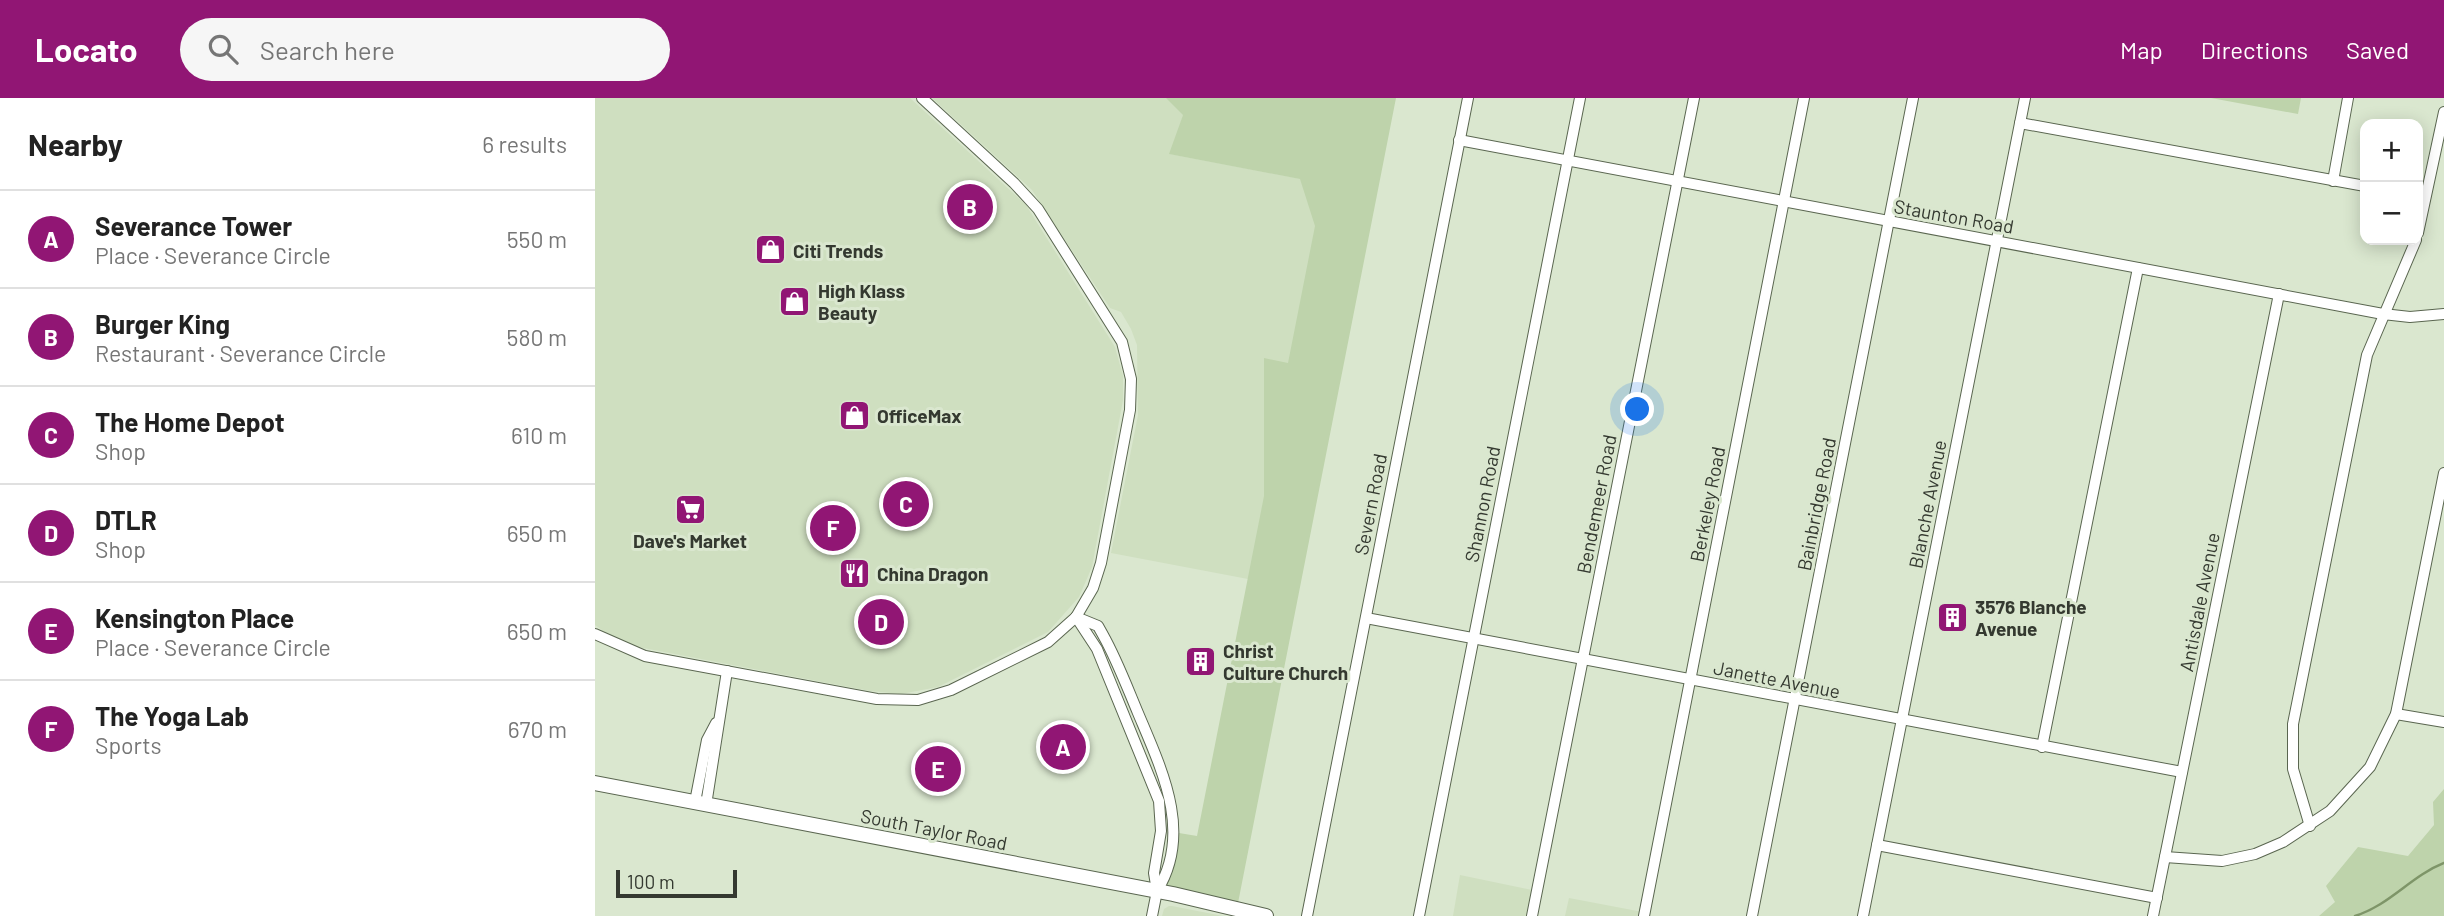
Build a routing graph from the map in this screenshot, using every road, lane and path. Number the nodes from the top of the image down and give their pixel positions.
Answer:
1 (922, 98) edge
2 (1468, 98) edge
3 (1580, 98) edge
4 (1694, 98) edge
5 (1804, 98) edge
6 (1913, 98) edge
7 (2025, 98) edge
8 (2348, 98) edge
9 (2444, 112) edge
10 (2020, 123) junction
11 (2442, 132) edge
12 (1459, 140) junction
13 (1568, 161) junction
14 (2431, 180) junction
15 (1678, 181) junction
16 (2333, 181) junction
17 (2444, 183) edge
18 (2360, 186) edge
19 (2423, 194) edge
20 (1784, 202) junction
21 (1889, 222) junction
22 (1998, 241) junction
23 (2414, 245) edge
24 (2138, 268) junction
25 (2279, 294) junction
26 (2383, 314) junction
27 (2444, 314) edge
28 (2444, 473) edge
29 (1076, 617) junction
30 (1366, 618) junction
31 (595, 634) edge
32 (1473, 638) junction
33 (1583, 659) junction
34 (727, 671) junction
35 (1690, 680) junction
36 (1795, 700) junction
37 (2396, 714) junction
38 (1902, 720) junction
39 (2444, 722) edge
40 (2042, 747) junction
41 (2182, 772) junction
42 (595, 783) edge
43 (701, 803) junction
44 (2311, 826) junction
45 (1877, 845) junction
46 (2165, 858) junction
47 (1157, 891) junction
48 (2157, 898) junction
49 (1152, 916) edge
50 (1266, 916) edge
51 (1307, 916) edge
52 (1419, 916) edge
53 (1532, 916) edge
54 (1644, 916) edge
55 (1752, 916) edge
56 (1863, 916) edge
57 (2153, 916) edge

1 - 29 street
2 - 12 street, Severn Road
3 - 13 street, Shannon Road
4 - 15 street, Bendemeer Road
5 - 20 street, Berkeley Road
6 - 21 street, Bainbridge Road
7 - 10 street, Blanche Avenue
8 - 16 street
9 - 11 street
10 - 16 street
10 - 22 street, Blanche Avenue
11 - 14 street
12 - 13 street, Staunton Road
12 - 30 street, Severn Road
13 - 15 street, Staunton Road
13 - 32 street, Shannon Road
14 - 17 street
14 - 19 street
15 - 20 street, Staunton Road
15 - 33 street, Bendemeer Road
16 - 18 street
20 - 21 street, Staunton Road
20 - 35 street, Berkeley Road
21 - 22 street, Staunton Road
21 - 36 street, Bainbridge Road
22 - 24 street, Staunton Road
22 - 38 street, Blanche Avenue
23 - 26 street
24 - 25 street, Staunton Road
24 - 40 street
25 - 26 street, Staunton Road
25 - 41 street, Antisdale Avenue
26 - 27 street, Staunton Road
26 - 44 street
28 - 37 street
29 - 34 street
29 - 47 street
30 - 32 street, Janette Avenue
30 - 51 street, Severn Road
31 - 34 street
32 - 33 street, Janette Avenue
32 - 52 street, Shannon Road
33 - 35 street, Janette Avenue
33 - 53 street, Bendemeer Road
34 - 43 street
35 - 36 street, Janette Avenue
35 - 54 street, Berkeley Road
36 - 38 street, Janette Avenue
36 - 55 street, Bainbridge Road
37 - 39 street
37 - 44 street
38 - 40 street, Janette Avenue
38 - 45 street, Blanche Avenue
40 - 41 street, Janette Avenue
41 - 46 street, Antisdale Avenue
42 - 43 main road, South Taylor Road
43 - 47 main road, South Taylor Road
44 - 46 street
45 - 48 street
45 - 56 street, Blanche Avenue
46 - 48 street, Antisdale Avenue
47 - 49 street
47 - 50 main road, South Taylor Road
48 - 57 street, Antisdale Avenue

